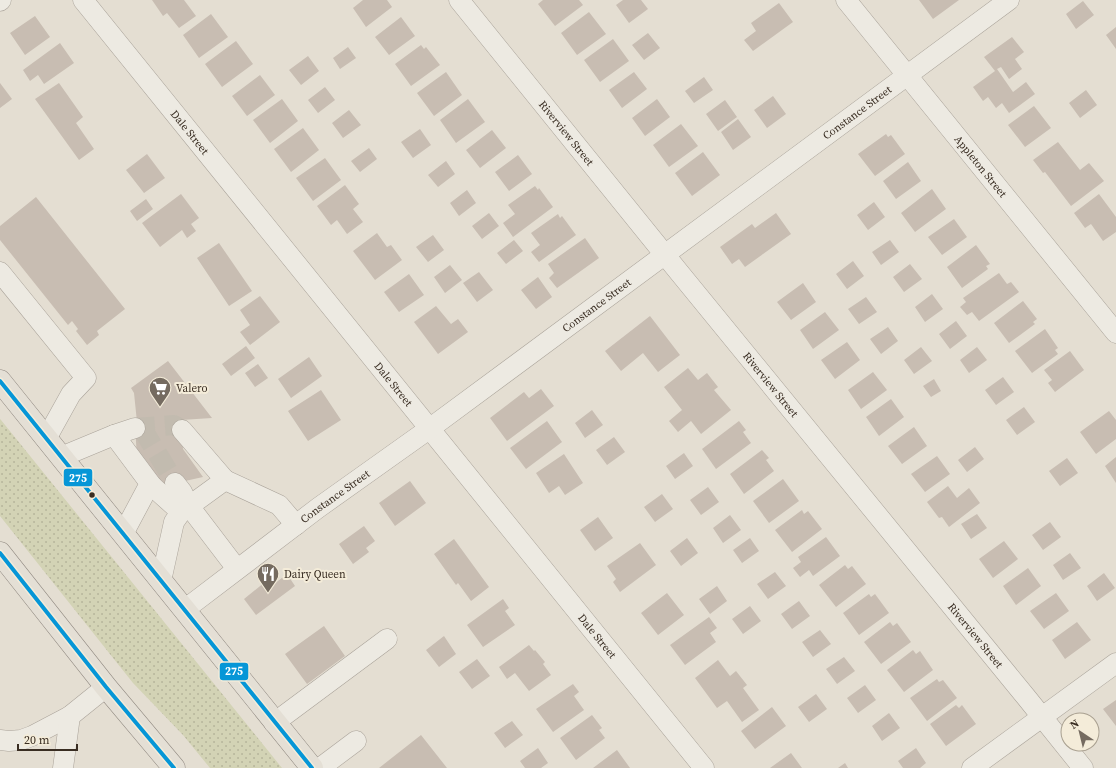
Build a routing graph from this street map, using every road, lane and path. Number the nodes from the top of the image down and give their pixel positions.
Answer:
1 (83, 0) edge
2 (459, 0) edge
3 (846, 0) edge
4 (1008, 0) edge
5 (907, 75) junction
6 (664, 254) junction
7 (0, 272) edge
8 (1116, 333) edge
9 (3, 388) edge
10 (135, 428) tunnel mouth
11 (429, 428) junction
12 (182, 430) tunnel mouth
13 (114, 435) junction
14 (46, 439) junction
15 (61, 457) junction
16 (225, 480) junction
17 (175, 483) tunnel mouth
18 (152, 486) junction
19 (185, 509) junction
20 (296, 525) junction
21 (123, 534) junction
22 (0, 553) edge
23 (237, 569) junction
24 (161, 581) junction
25 (184, 610) junction
26 (387, 639) dead end
27 (1116, 663) edge
28 (106, 687) junction
29 (70, 716) junction
30 (1042, 718) junction
31 (274, 722) junction
32 (0, 740) edge
33 (356, 741) dead end
34 (172, 765) edge
35 (63, 768) edge
36 (312, 768) edge
37 (320, 768) edge
38 (704, 768) edge
39 (972, 768) edge
40 (1083, 768) edge

1 - 11 street, Dale Street
2 - 6 street, Riverview Street
3 - 5 street, Appleton Street
4 - 5 street, Constance Street
5 - 6 street, Constance Street
5 - 8 street, Appleton Street
6 - 11 street, Constance Street
6 - 30 street, Riverview Street
7 - 14 street
9 - 14 main road
10 - 13 street
11 - 20 street, Constance Street
11 - 38 street, Dale Street
12 - 16 street
13 - 15 street
13 - 18 street
14 - 15 main road
15 - 21 main road
16 - 19 street
16 - 20 street
17 - 19 street
18 - 19 street
18 - 21 street
19 - 23 street
19 - 24 street
20 - 23 street, Constance Street
21 - 24 main road
22 - 28 main road
23 - 25 street, Constance Street
24 - 25 main road
25 - 31 main road
26 - 31 street
27 - 30 street
28 - 29 street
28 - 34 main road
29 - 32 street
29 - 35 street
30 - 39 street
30 - 40 street, Riverview Street
31 - 36 main road
33 - 37 street

